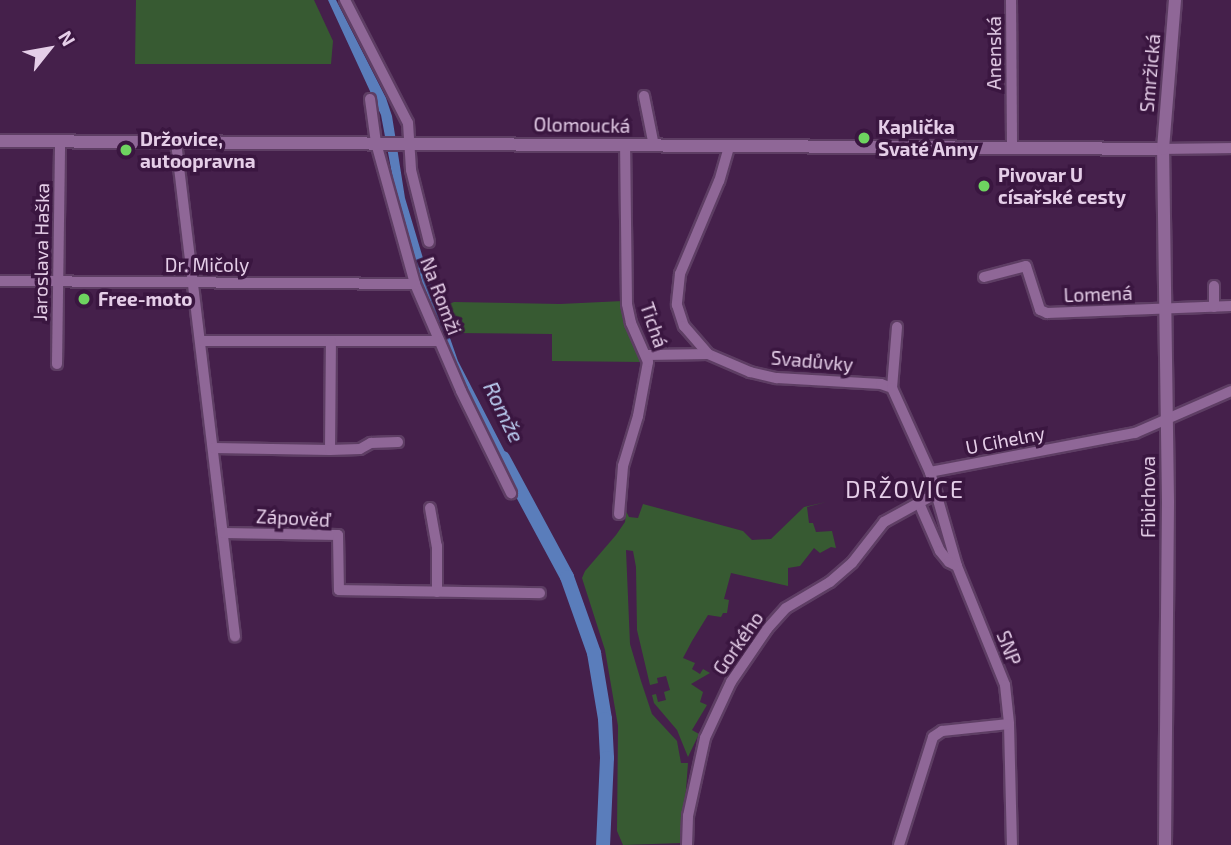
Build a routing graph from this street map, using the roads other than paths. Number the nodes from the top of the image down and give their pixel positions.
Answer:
1 (345, 0) edge
2 (1011, 0) edge
3 (1175, 0) edge
4 (645, 96) dead end
5 (370, 99) dead end
6 (0, 141) edge
7 (60, 141) junction
8 (176, 142) junction
9 (376, 143) junction
10 (408, 143) junction
11 (625, 145) junction
12 (654, 146) junction
13 (729, 147) junction
14 (1012, 148) junction
15 (1231, 148) edge
16 (1163, 149) junction
17 (429, 242) dead end
18 (984, 277) dead end
19 (0, 281) edge
20 (57, 282) junction
21 (194, 283) junction
22 (415, 284) junction
23 (1214, 286) dead end
24 (1231, 306) edge
25 (1214, 307) junction
26 (1164, 310) junction
27 (897, 327) dead end
28 (201, 341) junction
29 (331, 341) junction
30 (438, 341) junction
31 (708, 354) junction
32 (647, 355) junction
33 (57, 364) dead end
34 (892, 388) junction
35 (1231, 391) edge
36 (1166, 420) junction
37 (398, 442) dead end
38 (214, 448) junction
39 (330, 450) junction
40 (930, 472) junction
41 (511, 493) dead end
42 (937, 493) junction
43 (919, 503) junction
44 (430, 508) dead end
45 (618, 513) dead end
46 (224, 533) junction
47 (957, 566) junction
48 (437, 592) junction
49 (540, 593) dead end
50 (235, 636) dead end
51 (1009, 724) junction
52 (687, 843) edge
53 (700, 845) edge
54 (899, 845) edge
55 (1012, 845) edge
56 (1165, 845) edge

1 - 10 street, Na Romži
2 - 14 street, Anenská
3 - 16 street, Smržická
4 - 12 street
5 - 9 street, Na Romži
6 - 7 street, Olomoucká
7 - 8 street, Olomoucká
7 - 20 street, Jaroslava Haška
8 - 9 street, Olomoucká
8 - 21 street
9 - 10 street, Olomoucká
9 - 22 street, Na Romži
10 - 11 street, Olomoucká
10 - 17 street, Na Romži
11 - 12 street, Olomoucká
11 - 32 street, Tichá
12 - 13 street, Olomoucká
13 - 14 street, Olomoucká
13 - 31 street, Svadůvky
14 - 16 street, Olomoucká
15 - 16 street
16 - 26 street, Fibichova
18 - 26 street, Lomená
19 - 20 street, Dr. Mičoly
20 - 21 street, Dr. Mičoly
20 - 33 street, Jaroslava Haška
21 - 22 street, Dr. Mičoly
21 - 28 street
22 - 30 street, Na Romži
23 - 25 street
24 - 25 street
25 - 26 street
26 - 36 street, Fibichova
27 - 34 street
28 - 29 street
28 - 38 street
29 - 30 street
29 - 39 street
30 - 41 street, Na Romži
31 - 32 street
31 - 34 street, Svadůvky
32 - 45 street, Tichá
34 - 40 street
35 - 36 street, U Cihelny
36 - 40 street, U Cihelny
36 - 56 street, Fibichova
37 - 39 street
38 - 39 street
38 - 46 street
40 - 42 street, SNP
42 - 43 street, Gorkého
42 - 47 street, SNP
43 - 47 street
43 - 52 street, Gorkého
44 - 48 street
46 - 48 street, Zápověď
46 - 50 street
47 - 51 street, SNP
48 - 49 street, Zápověď
51 - 54 street
51 - 55 street, SNP
52 - 53 street

